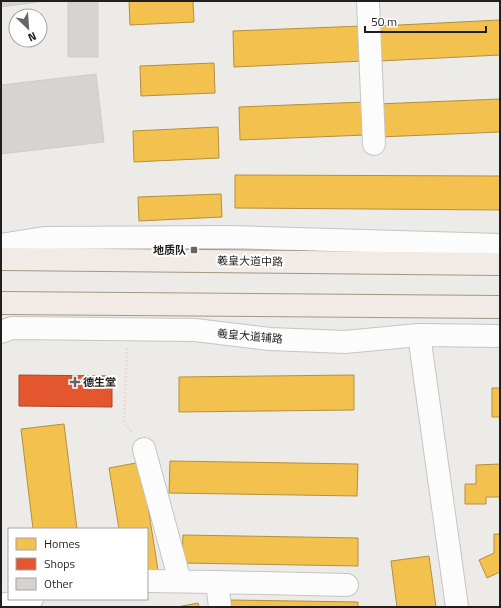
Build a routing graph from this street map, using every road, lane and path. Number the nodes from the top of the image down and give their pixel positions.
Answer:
1 (368, 1) edge
2 (374, 144) dead end
3 (1, 245) edge
4 (500, 245) edge
5 (1, 259) edge
6 (500, 264) edge
7 (1, 302) edge
8 (500, 307) edge
9 (5, 328) edge
10 (128, 330) junction
11 (419, 335) junction
12 (500, 336) edge
13 (144, 449) joint
14 (148, 581) edge
15 (180, 582) junction
16 (217, 582) junction
17 (347, 585) dead end
18 (27, 600) edge
19 (1, 605) edge
20 (220, 607) edge
21 (457, 607) edge

1 - 2 street
3 - 4 street
5 - 6 main road, 羲皇大道中路
7 - 8 main road
9 - 10 street, 羲皇大道辅路
10 - 11 street, 羲皇大道辅路
10 - 13 path
11 - 12 street, 羲皇大道辅路
11 - 21 street
13 - 15 street
14 - 15 street
15 - 16 street
16 - 17 street
16 - 20 street
18 - 19 street

